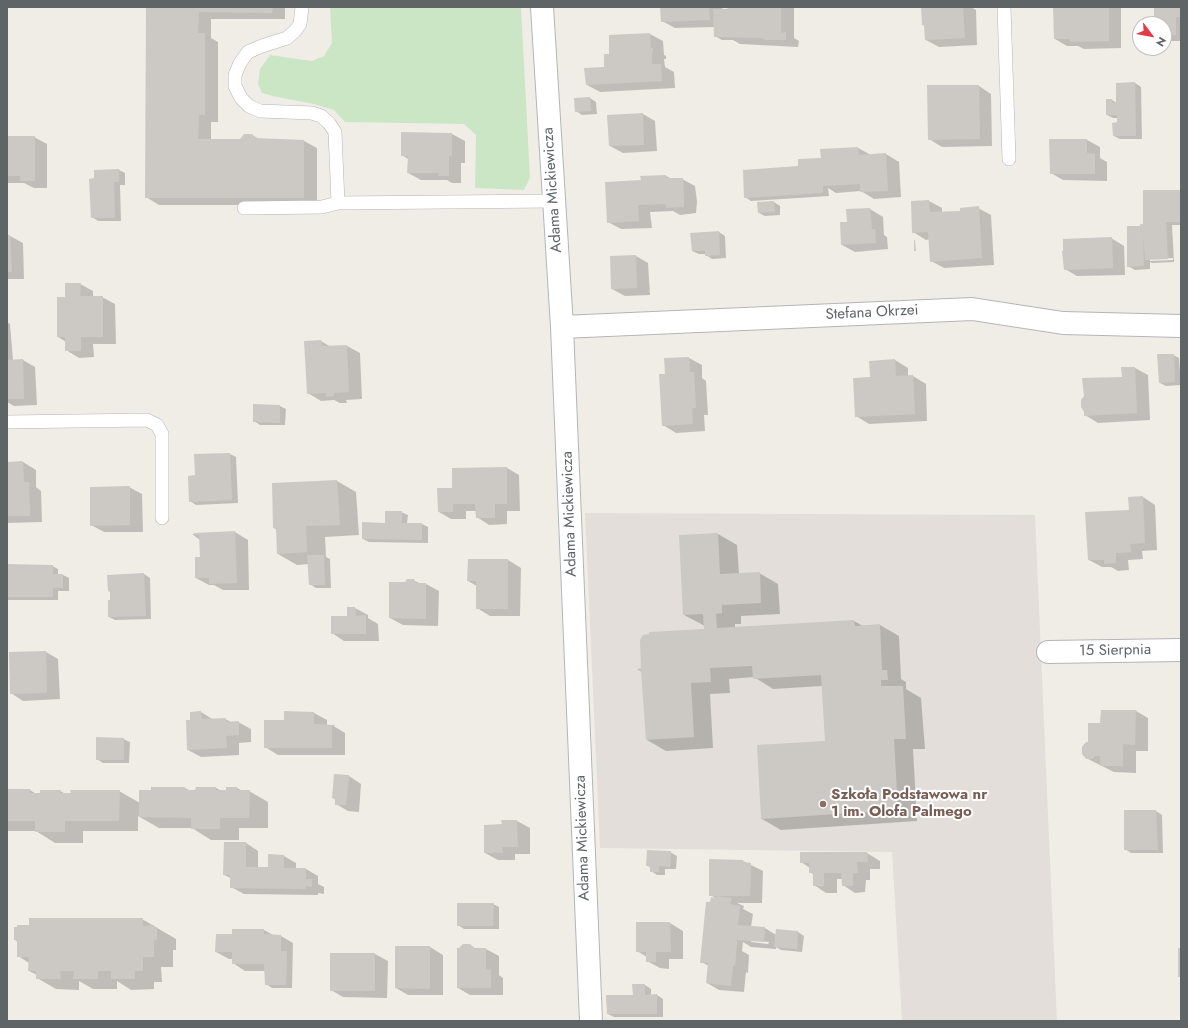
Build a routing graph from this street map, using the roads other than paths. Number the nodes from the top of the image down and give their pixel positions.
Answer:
1 (302, 7) edge
2 (542, 7) edge
3 (1004, 7) edge
4 (1009, 159) dead end
5 (554, 201) junction
6 (338, 203) junction
7 (244, 208) dead end
8 (1181, 326) edge
9 (562, 327) junction
10 (7, 422) edge
11 (162, 518) dead end
12 (1181, 650) edge
13 (1048, 652) dead end
14 (591, 1021) edge

1 - 6 lane
2 - 5 street, Adama Mickiewicza
3 - 4 lane
5 - 6 lane
5 - 9 street, Adama Mickiewicza
6 - 7 lane
8 - 9 street, Stefana Okrzei
9 - 14 street, Adama Mickiewicza
10 - 11 lane
12 - 13 street, 15 Sierpnia

